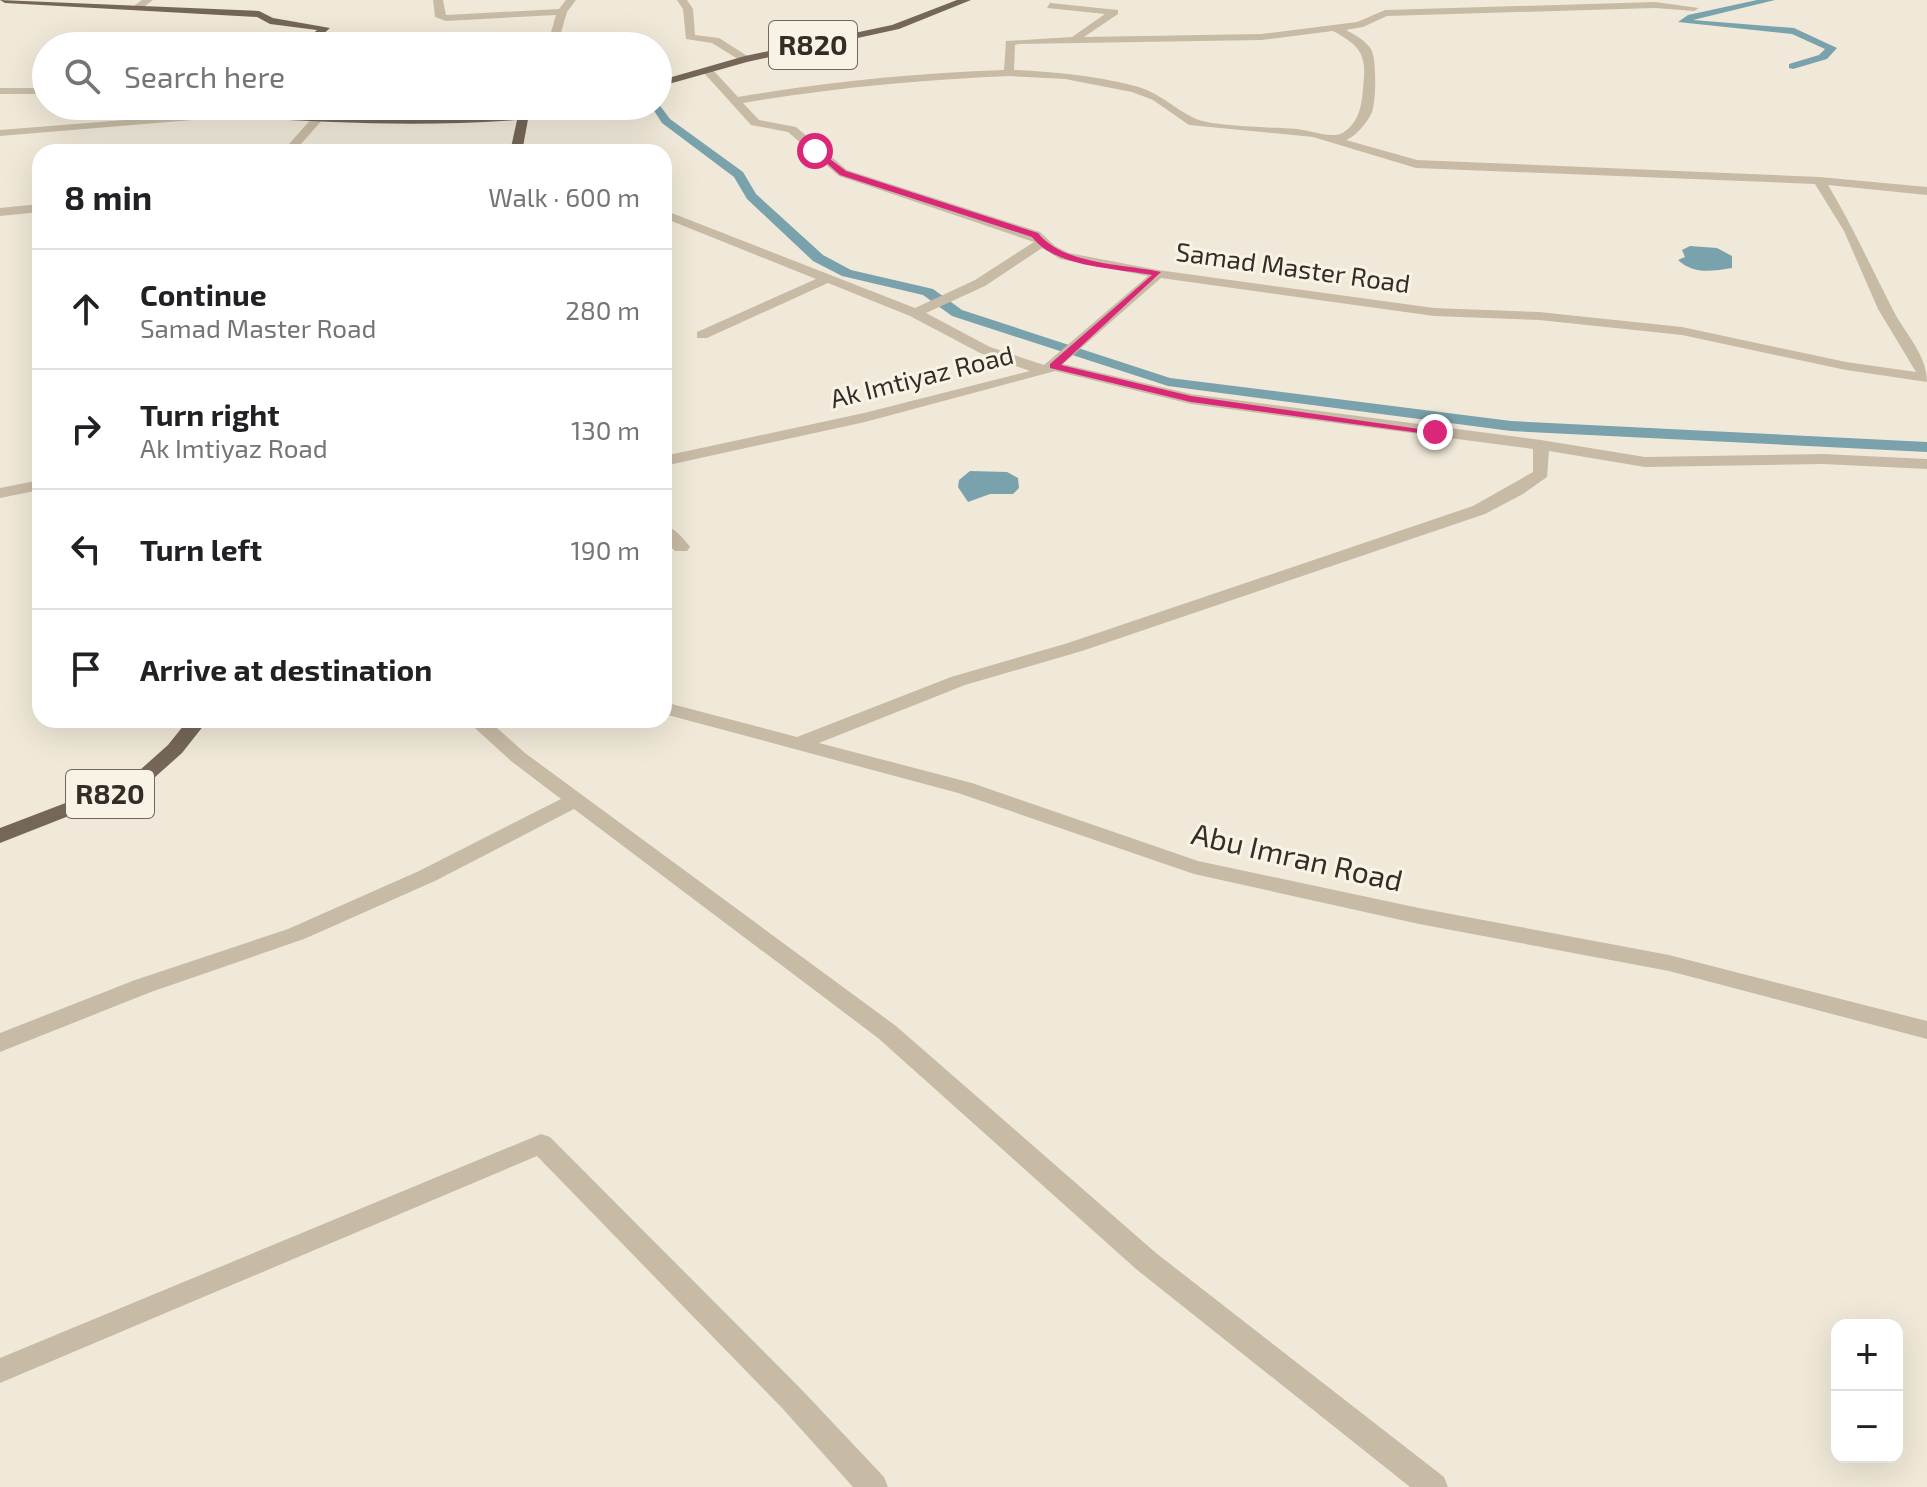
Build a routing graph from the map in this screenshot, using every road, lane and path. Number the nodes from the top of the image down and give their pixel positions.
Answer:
1 (5, 0) edge
2 (148, 0) edge
3 (438, 0) edge
4 (571, 0) edge
5 (682, 0) edge
6 (966, 0) edge
7 (1050, 6) dead end
8 (138, 7) junction
9 (1694, 8) dead end
10 (562, 12) junction
11 (1337, 29) junction
12 (320, 32) edge
13 (556, 32) edge
14 (1073, 39) junction
15 (745, 59) junction
16 (708, 71) junction
17 (1009, 73) junction
18 (672, 80) edge
19 (0, 91) edge
20 (32, 91) edge
21 (735, 101) junction
22 (134, 120) edge
23 (316, 120) edge
24 (356, 120) edge
25 (450, 120) edge
26 (525, 120) edge
27 (0, 133) edge
28 (1336, 139) junction
29 (295, 144) edge
30 (518, 144) edge
31 (1819, 181) junction
32 (1927, 191) edge
33 (32, 209) edge
34 (0, 212) edge
35 (672, 217) edge
36 (1041, 243) junction
37 (1158, 274) junction
38 (827, 279) junction
39 (915, 313) junction
40 (702, 335) dead end
41 (1053, 367) junction
42 (1927, 378) edge
43 (1541, 445) junction
44 (672, 459) edge
45 (1927, 464) edge
46 (32, 487) edge
47 (0, 493) edge
48 (672, 538) edge
49 (681, 547) dead end
50 (672, 710) edge
51 (192, 728) edge
52 (485, 728) edge
53 (798, 744) junction
54 (577, 799) junction
55 (0, 836) edge
56 (1927, 1030) edge
57 (0, 1043) edge
58 (0, 1371) edge
59 (873, 1487) edge
60 (1433, 1487) edge

1 - 8 main road
2 - 8 street
3 - 10 street
4 - 10 street
5 - 15 street
6 - 15 main road, R820
7 - 14 street
8 - 12 main road
9 - 11 street
10 - 13 street
11 - 14 street
11 - 28 street
14 - 17 street
15 - 16 main road, R820
16 - 18 main road, R820
16 - 21 street, Samad Master Road
17 - 21 street
17 - 28 street
19 - 20 street
21 - 36 street, Samad Master Road
22 - 27 street
23 - 29 street
24 - 25 main road
26 - 30 main road
28 - 31 street
31 - 32 street
31 - 42 street
33 - 34 street
35 - 38 street
36 - 37 street, Samad Master Road
36 - 39 street
37 - 41 street, Ak Imtiyaz Road
37 - 42 street, Samad Master Road
38 - 39 street
38 - 40 street
39 - 41 street
41 - 43 street
41 - 44 street, Ak Imtiyaz Road
43 - 45 street
43 - 53 street
46 - 47 street
48 - 49 street
50 - 53 street, Abu Imran Road
51 - 55 main road, R820
52 - 54 street
53 - 56 street, Abu Imran Road
54 - 57 street
54 - 60 street
58 - 59 street

